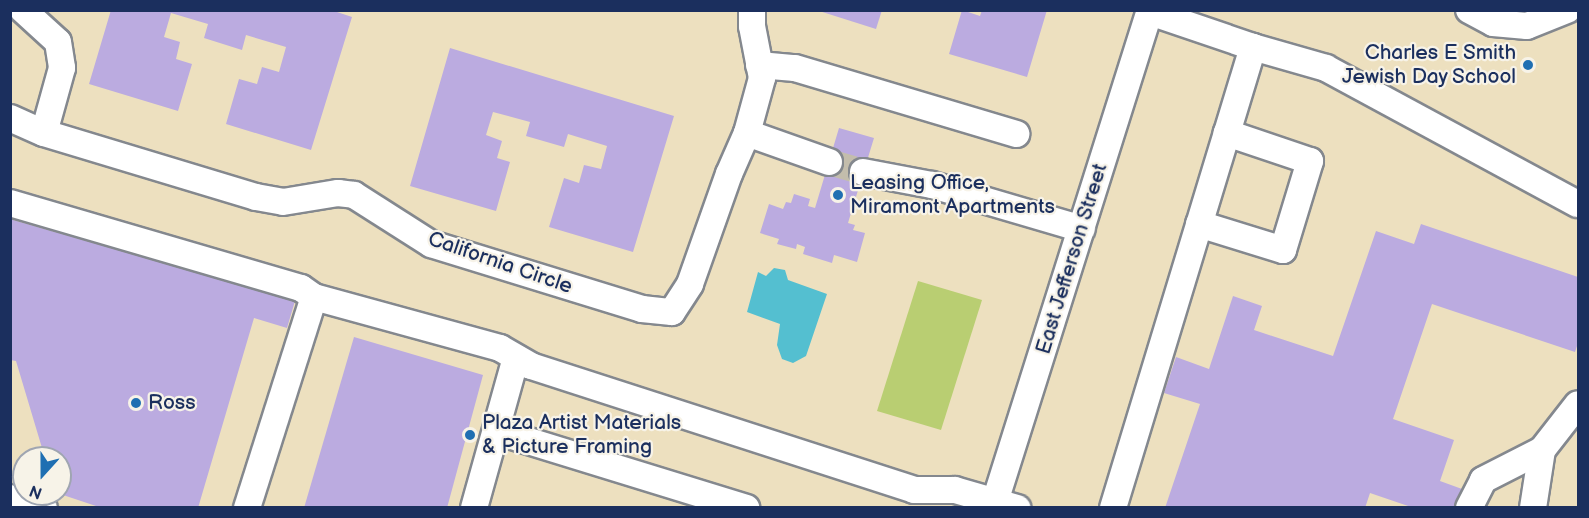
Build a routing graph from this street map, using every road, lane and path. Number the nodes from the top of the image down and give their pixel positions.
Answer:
1 (23, 10) edge
2 (752, 10) edge
3 (1469, 10) edge
4 (1567, 10) edge
5 (1150, 11) edge
6 (1253, 47) junction
7 (759, 65) junction
8 (10, 118) edge
9 (44, 133) junction
10 (747, 133) junction
11 (1227, 133) junction
12 (1016, 134) dead end
13 (829, 162) tunnel mouth
14 (863, 172) tunnel mouth
15 (10, 203) edge
16 (1578, 204) edge
17 (1200, 224) junction
18 (1082, 229) junction
19 (314, 297) junction
20 (516, 358) junction
21 (1578, 404) edge
22 (496, 431) junction
23 (1542, 450) junction
24 (10, 498) edge
25 (911, 499) edge
26 (696, 500) edge
27 (1002, 505) edge
28 (44, 507) edge
29 (247, 507) edge
30 (474, 507) edge
31 (746, 507) edge
32 (1113, 507) edge
33 (1469, 507) edge
34 (1533, 507) edge

1 - 9 street
2 - 7 street, California Circle
3 - 4 street
5 - 6 street
5 - 18 street, East Jefferson Street
6 - 11 street
6 - 16 street
7 - 10 street, California Circle
7 - 12 street
8 - 9 street, California Circle
9 - 10 street, California Circle
10 - 13 street
11 - 17 street
11 - 17 street
14 - 18 street
15 - 19 street
17 - 32 street
18 - 27 street, East Jefferson Street
19 - 20 street
19 - 29 street
20 - 22 street
20 - 25 street
21 - 23 street
22 - 26 street
22 - 30 street
23 - 33 street
23 - 34 street
24 - 28 street
25 - 27 street
26 - 31 street

